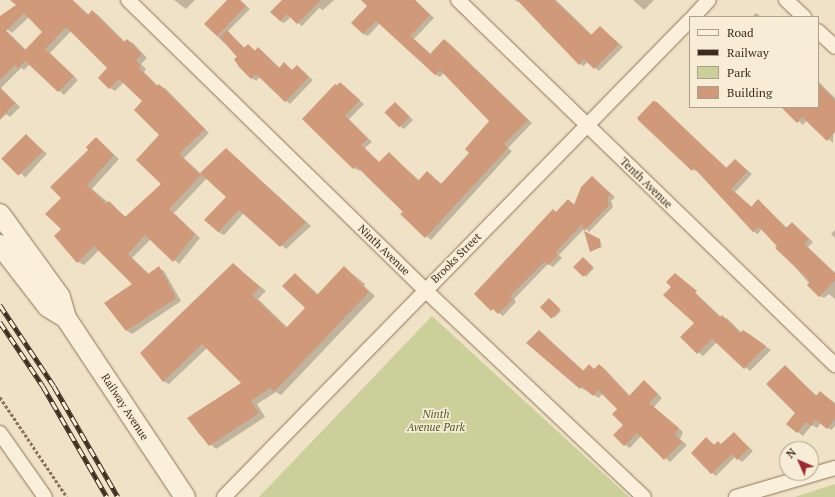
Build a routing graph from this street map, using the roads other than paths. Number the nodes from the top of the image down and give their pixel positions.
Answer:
1 (128, 0) edge
2 (458, 0) edge
3 (709, 0) edge
4 (786, 0) edge
5 (694, 16) edge
6 (803, 16) edge
7 (689, 21) edge
8 (819, 32) edge
9 (835, 47) edge
10 (588, 126) junction
11 (0, 214) edge
12 (0, 245) edge
13 (424, 290) junction
14 (66, 318) junction
15 (835, 366) edge
16 (0, 434) edge
17 (835, 468) edge
18 (45, 497) edge
19 (184, 497) edge
20 (224, 497) edge
21 (644, 497) edge
22 (736, 497) edge

1 - 13 street, Ninth Avenue
2 - 10 street, Tenth Avenue
3 - 5 street
4 - 6 street
7 - 10 street, Brooks Street
8 - 9 street
10 - 13 street, Brooks Street
10 - 15 street, Tenth Avenue
11 - 14 main road, Railway Avenue
12 - 14 main road, Railway Avenue
13 - 20 street, Brooks Street
13 - 21 street, Ninth Avenue
14 - 19 main road, Railway Avenue
16 - 18 street
17 - 22 street

